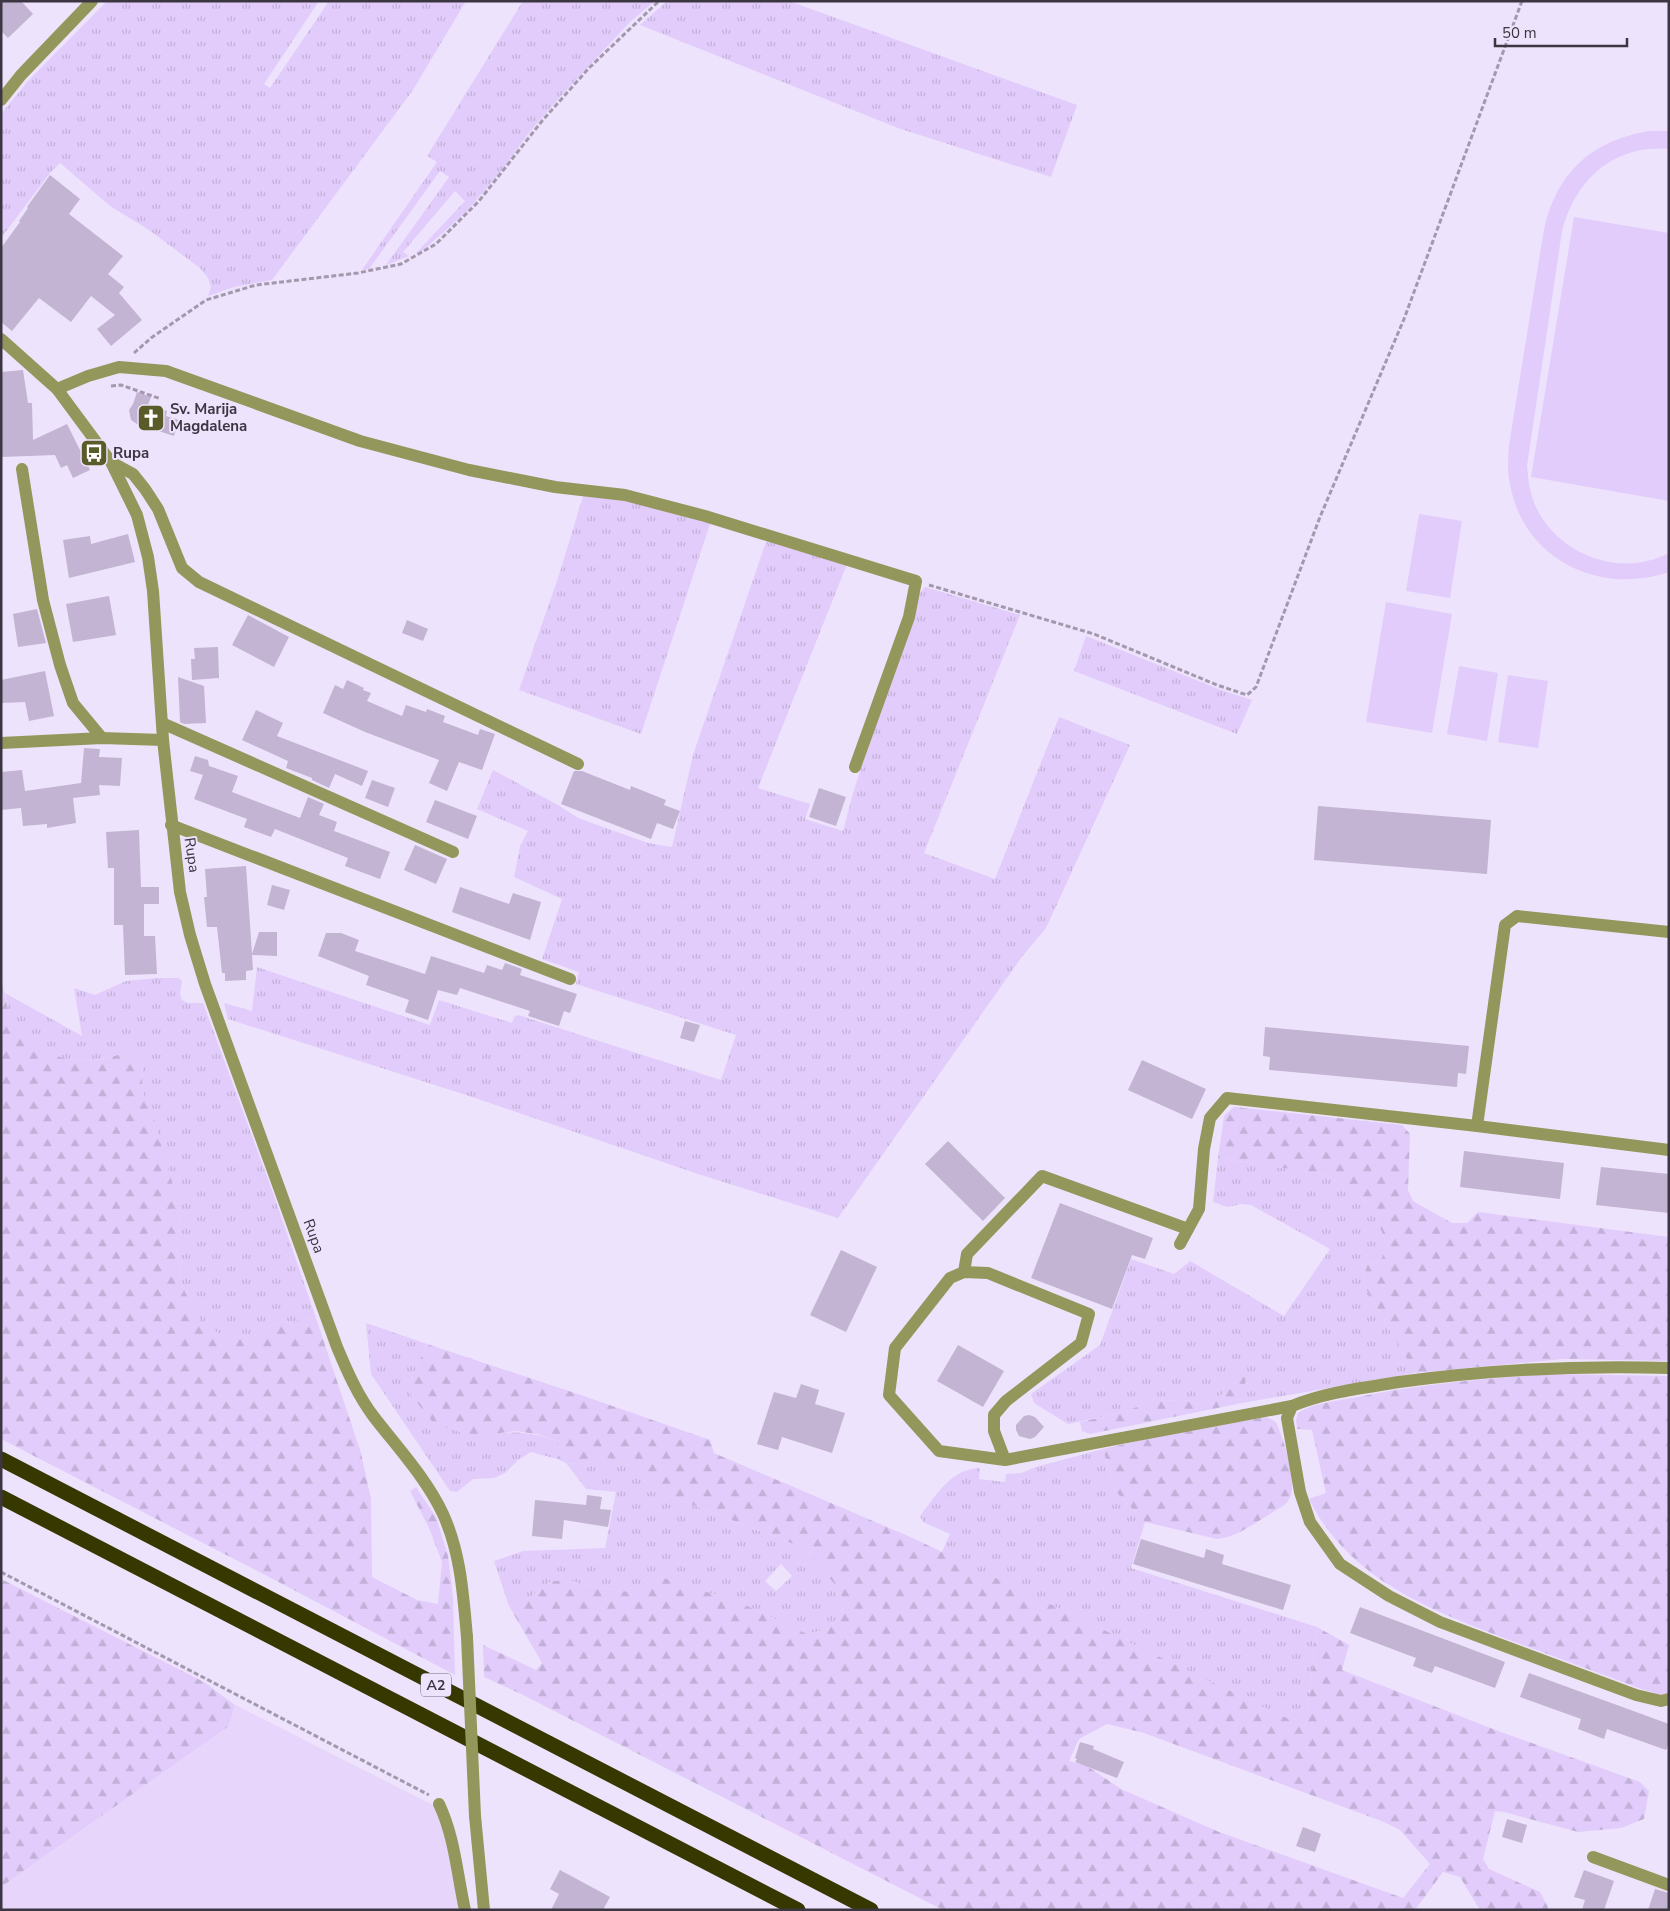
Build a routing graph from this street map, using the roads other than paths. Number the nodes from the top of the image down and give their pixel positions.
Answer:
1 (92, 1) edge
2 (1, 100) edge
3 (1, 339) edge
4 (57, 389) junction
5 (111, 462) junction
6 (22, 469) dead end
7 (162, 723) junction
8 (102, 738) junction
9 (163, 740) junction
10 (1, 743) edge
11 (578, 764) dead end
12 (855, 767) dead end
13 (172, 825) junction
14 (453, 852) dead end
15 (1669, 932) edge
16 (570, 979) dead end
17 (1477, 1126) junction
18 (1669, 1150) edge
19 (1188, 1229) junction
20 (1180, 1244) dead end
21 (964, 1272) junction
22 (1669, 1368) edge
23 (1292, 1406) junction
24 (1, 1459) edge
25 (1005, 1460) junction
26 (1, 1497) edge
27 (1669, 1699) edge
28 (439, 1804) road end
29 (1592, 1857) dead end
30 (1669, 1885) edge
31 (465, 1910) edge
32 (484, 1910) edge
33 (798, 1910) edge
34 (871, 1910) edge

1 - 2 street
3 - 4 street, Rupa
4 - 5 street, Rupa
4 - 12 street
5 - 7 street, Rupa
5 - 11 street, Rupa
6 - 8 street
7 - 9 street, Rupa
7 - 14 street
8 - 9 street
8 - 10 street
9 - 13 street, Rupa
13 - 16 street, Rupa
13 - 32 street, Rupa, bridge
15 - 17 street
17 - 18 street
17 - 19 street
19 - 20 street
19 - 21 street
21 - 25 street
21 - 25 street
22 - 23 street
23 - 25 street
23 - 27 street
24 - 34 highway, A2
26 - 33 highway, A2
28 - 31 street
29 - 30 street

